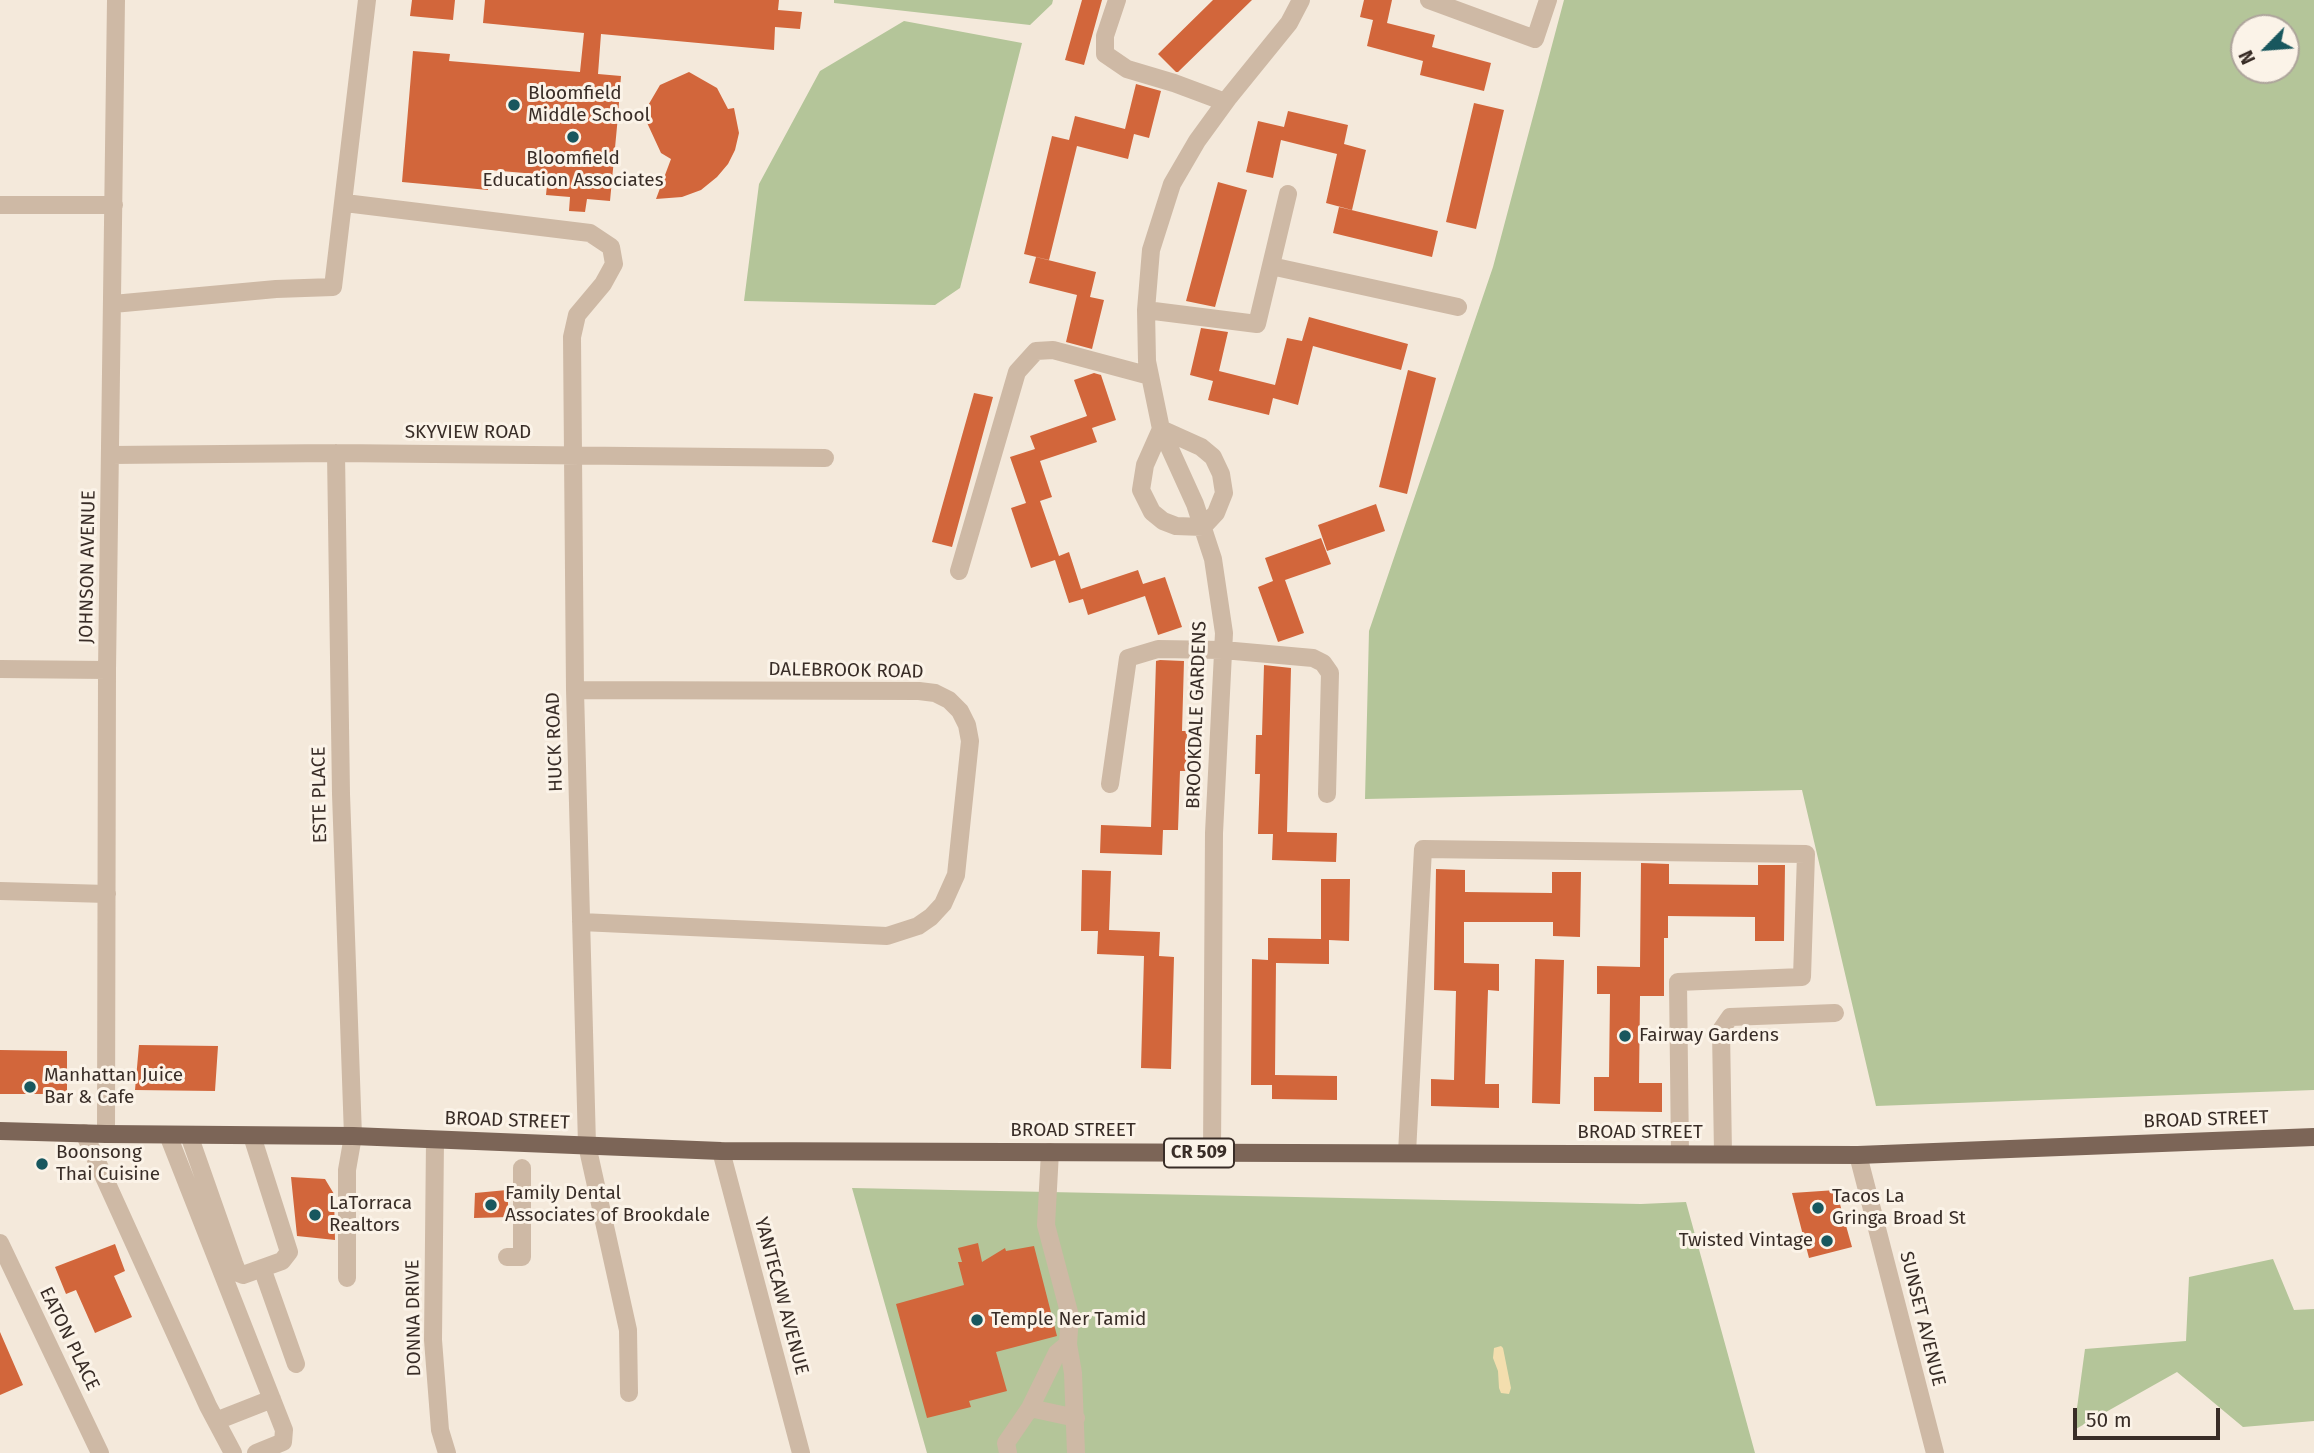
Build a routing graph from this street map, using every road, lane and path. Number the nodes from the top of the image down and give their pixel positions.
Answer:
1 (116, 0) edge
2 (367, 0) edge
3 (1116, 0) edge
4 (1301, 0) edge
5 (1429, 0) edge
6 (1548, 0) edge
7 (1225, 103) junction
8 (1289, 194) dead end
9 (345, 203) junction
10 (0, 205) edge
11 (114, 205) junction
12 (1271, 266) junction
13 (113, 304) junction
14 (1458, 307) dead end
15 (1146, 310) junction
16 (1150, 376) junction
17 (1161, 429) junction
18 (336, 453) junction
19 (573, 454) junction
20 (111, 455) junction
21 (825, 458) dead end
22 (1203, 527) junction
23 (959, 571) dead end
24 (1223, 650) junction
25 (0, 669) edge
26 (107, 670) junction
27 (575, 690) junction
28 (1110, 784) dead end
29 (1328, 794) dead end
30 (0, 891) edge
31 (107, 894) junction
32 (581, 922) junction
33 (1835, 1013) dead end
34 (0, 1131) edge
35 (84, 1133) junction
36 (106, 1134) junction
37 (168, 1135) junction
38 (189, 1135) junction
39 (252, 1136) junction
40 (353, 1136) junction
41 (2314, 1137) edge
42 (435, 1140) junction
43 (586, 1145) junction
44 (721, 1151) junction
45 (1049, 1152) junction
46 (1212, 1153) junction
47 (1407, 1153) junction
48 (1679, 1154) junction
49 (1724, 1154) junction
50 (1858, 1155) junction
51 (522, 1168) dead end
52 (0, 1243) edge
53 (507, 1257) dead end
54 (261, 1268) junction
55 (347, 1278) dead end
56 (1068, 1345) junction
57 (296, 1364) dead end
58 (629, 1393) dead end
59 (272, 1399) junction
60 (1030, 1408) junction
61 (1076, 1418) junction
62 (216, 1420) junction
63 (100, 1453) edge
64 (233, 1453) edge
65 (256, 1453) edge
66 (447, 1453) edge
67 (801, 1453) edge
68 (1008, 1453) edge
69 (1076, 1453) edge
70 (1935, 1453) edge

1 - 11 street, JOHNSON AVENUE
2 - 9 street
3 - 7 street
4 - 7 street, BROOKDALE GARDENS
5 - 6 street
7 - 15 street, BROOKDALE GARDENS
8 - 12 street
9 - 13 street
9 - 19 street, HUCK ROAD
10 - 11 street
11 - 13 street, JOHNSON AVENUE
12 - 14 street
12 - 15 street
13 - 20 street, JOHNSON AVENUE
15 - 16 street, BROOKDALE GARDENS
16 - 17 street, BROOKDALE GARDENS
16 - 23 street
17 - 22 street, BROOKDALE GARDENS
17 - 22 street
17 - 22 street
18 - 19 street, SKYVIEW ROAD
18 - 20 street, SKYVIEW ROAD
18 - 40 street, ESTE PLACE
19 - 21 street, SKYVIEW ROAD
19 - 27 street, HUCK ROAD
20 - 26 street, JOHNSON AVENUE
22 - 24 street, BROOKDALE GARDENS
24 - 28 street
24 - 29 street
24 - 46 street, BROOKDALE GARDENS
25 - 26 street
26 - 31 street, JOHNSON AVENUE
27 - 32 street, HUCK ROAD
27 - 32 street, DALEBROOK ROAD
30 - 31 street
31 - 36 street, JOHNSON AVENUE
32 - 43 street, HUCK ROAD
33 - 49 street
34 - 35 main road, BROAD STREET / CR 509
35 - 36 main road, BROAD STREET / CR 509
35 - 62 street
36 - 37 main road, BROAD STREET / CR 509
37 - 38 main road, BROAD STREET / CR 509
37 - 59 street
38 - 39 main road, BROAD STREET / CR 509
38 - 54 street
39 - 40 main road, BROAD STREET / CR 509
39 - 54 street
40 - 42 main road, BROAD STREET / CR 509
40 - 55 street, ESTE PLACE
41 - 50 main road, BROAD STREET / CR 509
42 - 43 main road, BROAD STREET / CR 509
42 - 66 street, DONNA DRIVE
43 - 44 main road, BROAD STREET / CR 509
43 - 58 street, HUCK ROAD
44 - 45 main road, BROAD STREET / CR 509
44 - 67 street, YANTECAW AVENUE
45 - 46 main road, BROAD STREET / CR 509
45 - 56 street
46 - 47 main road, BROAD STREET / CR 509
47 - 48 main road, BROAD STREET / CR 509
47 - 48 street
48 - 49 main road, BROAD STREET / CR 509
49 - 50 main road, BROAD STREET / CR 509
50 - 70 street, SUNSET AVENUE
51 - 53 street
52 - 63 street, EATON PLACE
54 - 57 street
56 - 60 street
56 - 61 street
59 - 62 street
59 - 65 street
60 - 61 street
60 - 68 street
61 - 69 street
62 - 64 street

